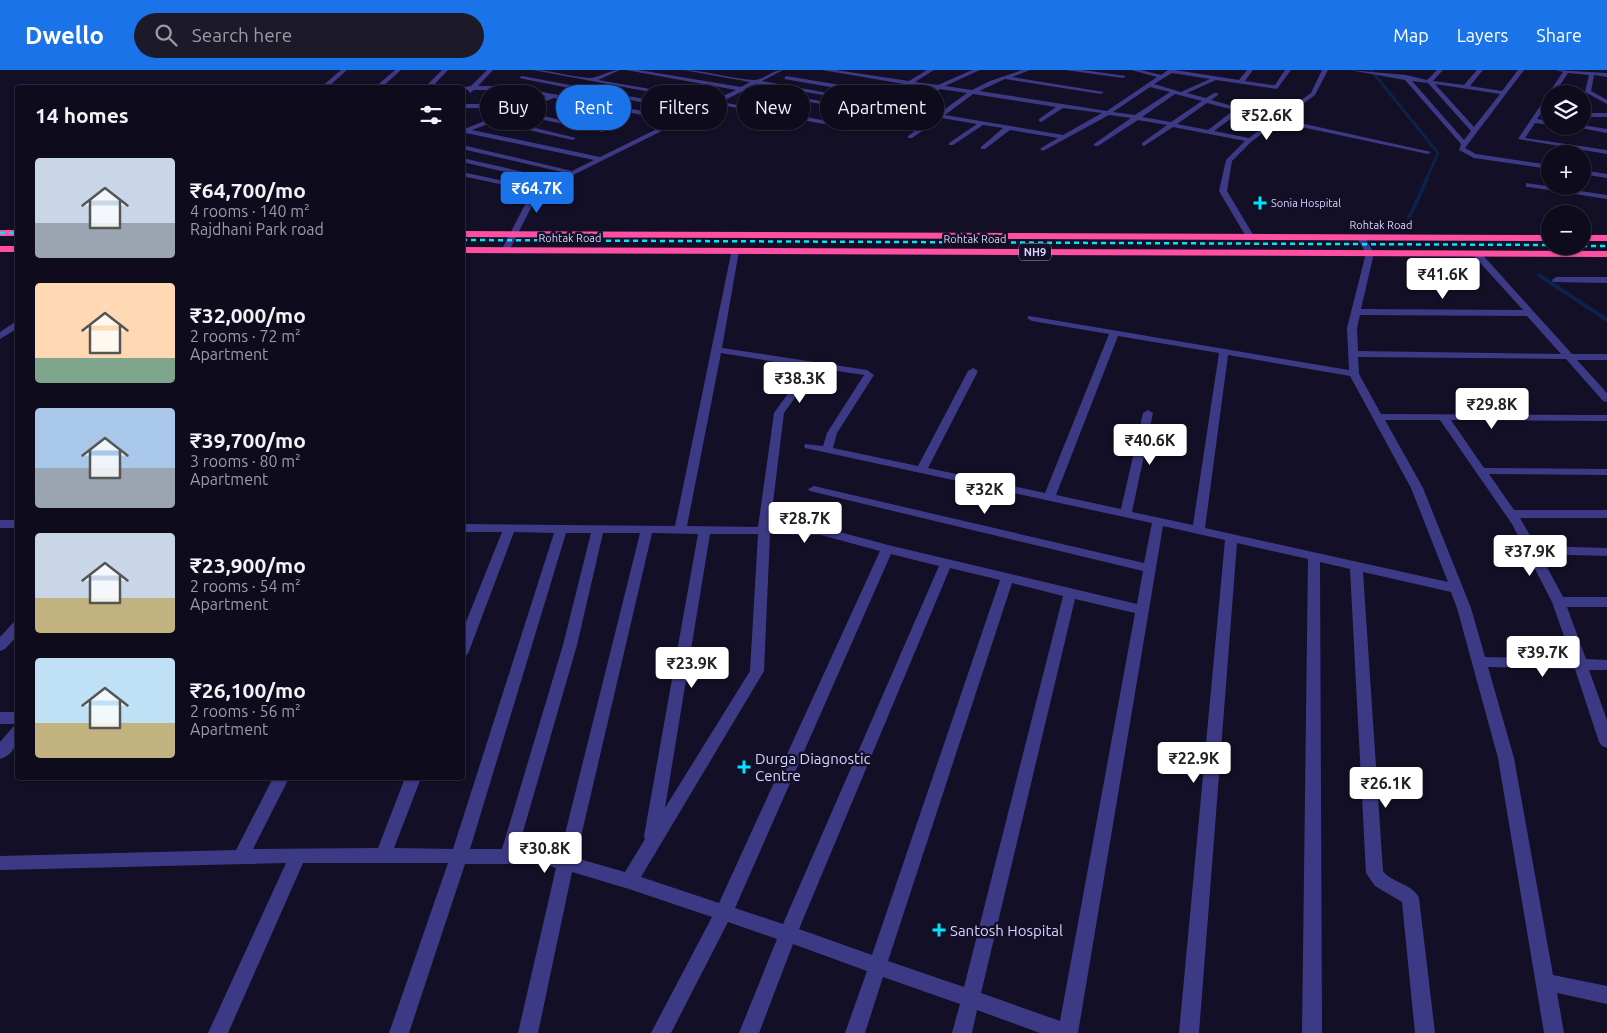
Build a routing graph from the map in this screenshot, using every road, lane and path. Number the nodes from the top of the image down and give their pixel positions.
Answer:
1 (344, 70) edge
2 (398, 70) edge
3 (445, 70) edge
4 (490, 70) edge
5 (536, 70) edge
6 (630, 70) edge
7 (686, 70) edge
8 (780, 70) edge
9 (825, 70) edge
10 (861, 70) edge
11 (892, 70) edge
12 (931, 70) edge
13 (977, 70) edge
14 (1068, 70) edge
15 (1099, 70) edge
16 (1134, 70) edge
17 (1172, 70) edge
18 (1210, 70) edge
19 (1250, 70) edge
20 (1288, 70) edge
21 (1325, 70) edge
22 (1352, 70) edge
23 (1404, 70) edge
24 (1480, 70) edge
25 (1521, 70) edge
26 (1558, 70) edge
27 (1567, 70) edge
28 (1362, 71) edge
29 (1412, 71) edge
30 (587, 72) dead end
31 (755, 72) dead end
32 (1026, 72) edge
33 (1438, 72) edge
34 (616, 73) edge
35 (1599, 73) edge
36 (852, 74) junction
37 (1428, 74) dead end
38 (606, 75) junction
39 (770, 75) junction
40 (1204, 76) junction
41 (1162, 77) junction
42 (522, 78) dead end
43 (877, 78) junction
44 (1004, 78) junction
45 (1216, 78) junction
46 (1406, 78) junction
47 (592, 80) junction
48 (757, 81) junction
49 (1429, 81) junction
50 (1241, 82) junction
51 (908, 83) junction
52 (326, 85) edge
53 (380, 85) edge
54 (430, 85) edge
55 (562, 85) edge
56 (579, 85) edge
57 (750, 85) edge
58 (829, 85) edge
59 (866, 85) edge
60 (920, 85) edge
61 (944, 85) edge
62 (1557, 85) edge
63 (1150, 86) junction
64 (1466, 87) junction
65 (1591, 87) edge
66 (465, 88) edge
67 (473, 88) junction
68 (737, 88) edge
69 (641, 89) edge
70 (944, 89) edge
71 (820, 92) edge
72 (1101, 92) dead end
73 (1591, 92) edge
74 (1607, 92) edge
75 (972, 93) junction
76 (1177, 93) junction
77 (1504, 93) junction
78 (1591, 93) edge
79 (468, 94) dead end
80 (1216, 94) dead end
81 (554, 96) junction
82 (546, 99) edge
83 (1591, 99) edge
84 (1605, 100) edge
85 (1205, 101) junction
86 (465, 106) edge
87 (480, 106) edge
88 (1061, 106) junction
89 (1238, 110) junction
90 (1541, 111) edge
91 (641, 113) edge
92 (1107, 113) junction
93 (944, 114) edge
94 (817, 115) dead end
95 (1591, 115) edge
96 (944, 116) edge
97 (1538, 116) junction
98 (1607, 116) edge
99 (1136, 118) junction
100 (1541, 118) edge
101 (810, 119) edge
102 (810, 120) edge
103 (1041, 120) dead end
104 (1277, 120) junction
105 (982, 123) junction
106 (480, 125) edge
107 (1173, 125) junction
108 (1009, 127) junction
109 (1591, 129) edge
110 (538, 130) edge
111 (659, 130) edge
112 (921, 130) edge
113 (1607, 131) edge
114 (465, 132) edge
115 (465, 132) edge
116 (1209, 132) junction
117 (1474, 132) junction
118 (910, 137) dead end
119 (1064, 137) junction
120 (574, 138) dead end
121 (1250, 140) junction
122 (951, 144) dead end
123 (1144, 144) dead end
124 (1096, 145) dead end
125 (1464, 145) junction
126 (465, 148) edge
127 (982, 148) dead end
128 (1043, 149) dead end
129 (1428, 152) dead end
130 (1607, 152) edge
131 (600, 159) junction
132 (465, 161) edge
133 (1541, 166) edge
134 (573, 172) junction
135 (1591, 173) edge
136 (465, 175) edge
137 (1607, 176) edge
138 (556, 181) junction
139 (1530, 185) dead end
140 (538, 190) junction
141 (1607, 197) edge
142 (0, 233) edge
143 (15, 233) edge
144 (465, 234) edge
145 (513, 235) junction
146 (1251, 238) junction
147 (1361, 238) junction
148 (1541, 238) edge
149 (1591, 238) edge
150 (1607, 238) edge
151 (0, 249) edge
152 (15, 249) edge
153 (465, 250) edge
154 (504, 251) junction
155 (735, 251) junction
156 (1370, 253) junction
157 (1477, 254) junction
158 (1607, 254) edge
159 (1556, 280) dead end
160 (1607, 280) edge
161 (1356, 312) junction
162 (1530, 313) junction
163 (1032, 318) dead end
164 (15, 325) edge
165 (1115, 332) junction
166 (0, 336) edge
167 (717, 350) junction
168 (1224, 352) junction
169 (1353, 354) junction
170 (1568, 356) junction
171 (1607, 357) edge
172 (814, 364) junction
173 (973, 371) dead end
174 (1354, 374) junction
175 (1607, 398) edge
176 (1148, 413) dead end
177 (1377, 417) junction
178 (1443, 417) junction
179 (1607, 418) edge
180 (809, 446) dead end
181 (827, 449) junction
182 (921, 470) junction
183 (1481, 471) junction
184 (1607, 472) edge
185 (814, 489) dead end
186 (1050, 498) junction
187 (1126, 514) junction
188 (1511, 514) junction
189 (1607, 514) edge
190 (1158, 521) junction
191 (0, 524) edge
192 (15, 524) edge
193 (465, 528) edge
194 (510, 528) junction
195 (562, 529) junction
196 (598, 529) junction
197 (647, 529) junction
198 (680, 530) junction
199 (705, 530) junction
200 (764, 530) junction
201 (1198, 531) junction
202 (1232, 539) junction
203 (887, 549) junction
204 (1532, 550) junction
205 (1607, 552) edge
206 (1314, 558) junction
207 (946, 563) junction
208 (1356, 567) junction
209 (1149, 568) junction
210 (1008, 577) junction
211 (1457, 590) junction
212 (1070, 592) junction
213 (1559, 602) junction
214 (1607, 602) edge
215 (1142, 610) junction
216 (15, 629) edge
217 (465, 643) edge
218 (0, 646) edge
219 (1480, 662) junction
220 (1581, 664) junction
221 (1607, 664) edge
222 (0, 718) edge
223 (15, 718) edge
224 (1606, 734) edge
225 (15, 735) edge
226 (0, 753) edge
227 (280, 780) edge
228 (413, 780) edge
229 (651, 844) junction
230 (298, 856) junction
231 (383, 856) junction
232 (459, 856) junction
233 (508, 856) junction
234 (240, 858) junction
235 (0, 863) edge
236 (566, 863) junction
237 (629, 881) junction
238 (724, 912) junction
239 (788, 934) junction
240 (878, 965) junction
241 (1545, 982) junction
242 (1607, 995) edge
243 (972, 999) junction
244 (218, 1033) edge
245 (399, 1033) edge
246 (528, 1033) edge
247 (660, 1033) edge
248 (749, 1033) edge
249 (855, 1033) edge
250 (962, 1033) edge
251 (1068, 1033) edge
252 (1189, 1033) edge
253 (1312, 1033) edge
254 (1426, 1033) edge
255 (1554, 1033) edge

1 - 52 street
2 - 53 street
3 - 54 street
4 - 67 street
5 - 47 street
6 - 68 street
7 - 48 street
8 - 39 street
9 - 36 street
10 - 36 street
11 - 43 street
12 - 51 street
13 - 61 street
14 - 15 street
16 - 41 street
17 - 40 street
17 - 41 street
18 - 40 street
19 - 50 street
20 - 50 street
21 - 104 street
22 - 28 street
23 - 29 street
24 - 64 street
25 - 77 street
26 - 27 street
27 - 35 street
27 - 62 street
28 - 46 street
30 - 38 street
31 - 39 street
32 - 44 street
33 - 37 street
33 - 49 street
34 - 38 street
35 - 65 street
36 - 43 street
38 - 47 street
39 - 48 street
39 - 58 street
40 - 45 street
41 - 63 street
42 - 55 street
43 - 51 street
43 - 59 street
44 - 72 street
44 - 75 street
45 - 50 street
45 - 76 street
46 - 49 street
46 - 125 street
47 - 56 street
47 - 69 street
48 - 57 street
48 - 71 street
49 - 64 street
49 - 117 street
51 - 60 street
51 - 102 street
63 - 76 street
63 - 92 street
64 - 77 street
66 - 67 street
67 - 79 street
67 - 81 street
70 - 75 street
73 - 74 street
75 - 88 street
75 - 93 street
76 - 85 street
76 - 99 street
77 - 117 street
78 - 84 street
80 - 85 street
81 - 82 street
81 - 91 street
83 - 84 street
85 - 89 street
85 - 107 street
86 - 87 street
88 - 92 street
88 - 103 street
89 - 104 street
89 - 116 street
90 - 97 street
92 - 99 street
92 - 119 street
94 - 101 street
95 - 98 street
96 - 105 street
97 - 100 street
97 - 130 street
99 - 107 street
99 - 124 street
104 - 121 street
104 - 129 street
105 - 108 street
105 - 122 street
106 - 114 street
107 - 116 street
107 - 123 street
108 - 119 street
108 - 127 street
109 - 113 street
110 - 120 street
111 - 131 street
112 - 118 street
115 - 131 street
116 - 121 street
117 - 125 street
119 - 128 street
121 - 146 street
125 - 133 street
126 - 134 street
131 - 134 street
132 - 138 street
134 - 138 street
135 - 137 street
136 - 140 street
138 - 140 street
139 - 141 street
140 - 145 street
142 - 143 highway
144 - 145 highway, Rohtak Road / NH9
145 - 146 highway, Rohtak Road / NH9
145 - 154 street
146 - 147 highway, Rohtak Road / NH9
147 - 148 highway, Rohtak Road / NH9
147 - 156 street
149 - 150 highway
151 - 152 highway
153 - 154 highway, Rohtak Road / NH9
154 - 155 highway, Rohtak Road / NH9
155 - 156 highway, Rohtak Road / NH9
155 - 167 street
156 - 157 highway, Rohtak Road / NH9
156 - 161 street
157 - 158 highway, Rohtak Road / NH9
157 - 162 street
159 - 160 street
161 - 162 street
161 - 169 street
162 - 170 street
163 - 165 street
164 - 166 street
165 - 168 street
165 - 186 street
167 - 172 street
167 - 198 street
168 - 174 street
168 - 201 street
169 - 170 street
169 - 174 street
170 - 171 street
170 - 175 street
172 - 181 street
172 - 200 street
173 - 182 street
174 - 177 street
176 - 187 street
177 - 178 street
177 - 211 street
178 - 179 street
178 - 183 street
180 - 181 street
181 - 182 street
182 - 186 street
183 - 184 street
183 - 188 street
185 - 209 street
186 - 187 street
187 - 190 street
188 - 189 street
188 - 204 street
190 - 201 street
190 - 209 street
191 - 192 street
193 - 194 street
194 - 195 street
194 - 217 street
195 - 196 street
195 - 232 street
196 - 197 street
196 - 233 street
197 - 198 street
197 - 236 street
198 - 199 street
199 - 200 street
199 - 229 street
200 - 203 street
200 - 229 street
201 - 202 street
202 - 206 street
202 - 252 street
203 - 207 street
203 - 238 street
204 - 205 street
204 - 213 street
206 - 208 street
206 - 253 street
207 - 210 street
207 - 239 street
208 - 211 street
208 - 254 street
209 - 215 street
210 - 212 street
210 - 240 street
211 - 219 street
212 - 215 street
212 - 243 street
213 - 214 street
213 - 220 street
215 - 251 street
216 - 218 street
219 - 220 street
219 - 241 street
220 - 221 street
220 - 224 street
222 - 223 street
225 - 226 street
227 - 234 street
228 - 231 street
229 - 237 street
230 - 231 street
230 - 234 street
230 - 244 street
231 - 232 street
232 - 233 street
232 - 245 street
233 - 236 street
234 - 235 street
236 - 237 street
236 - 246 street
237 - 238 street
238 - 239 street
238 - 247 street
239 - 240 street
239 - 248 street
240 - 243 street
240 - 249 street
241 - 242 street
241 - 255 street
243 - 250 street
243 - 251 street

